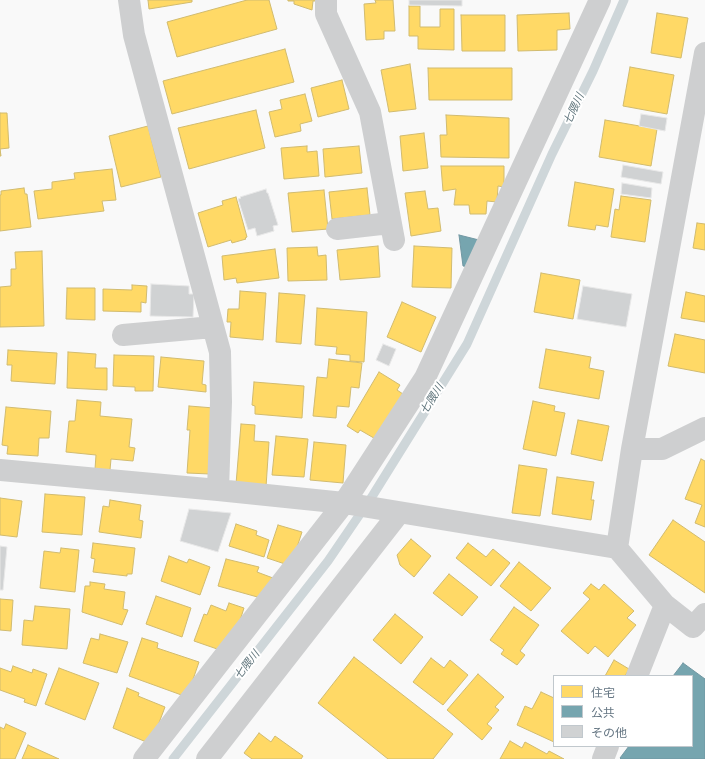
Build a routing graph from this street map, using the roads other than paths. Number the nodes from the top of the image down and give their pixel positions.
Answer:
1 (129, 0) edge
2 (326, 0) edge
3 (600, 0) edge
4 (705, 53) edge
5 (702, 84) edge
6 (337, 229) dead end
7 (213, 327) junction
8 (123, 335) dead end
9 (705, 428) edge
10 (632, 449) junction
11 (0, 470) edge
12 (218, 490) junction
13 (344, 503) junction
14 (391, 512) junction
15 (617, 548) junction
16 (666, 605) junction
17 (705, 614) edge
18 (637, 675) edge
19 (608, 747) edge
20 (144, 759) edge
21 (207, 759) edge
22 (603, 759) edge

1 - 7 street
2 - 6 street
3 - 13 street
4 - 5 street
5 - 10 street
7 - 8 street
7 - 12 street
9 - 10 street
10 - 15 street
11 - 12 street
12 - 13 street
13 - 14 street
13 - 20 street
14 - 15 street
14 - 21 street
15 - 16 street
16 - 17 street
16 - 18 street
19 - 22 street

